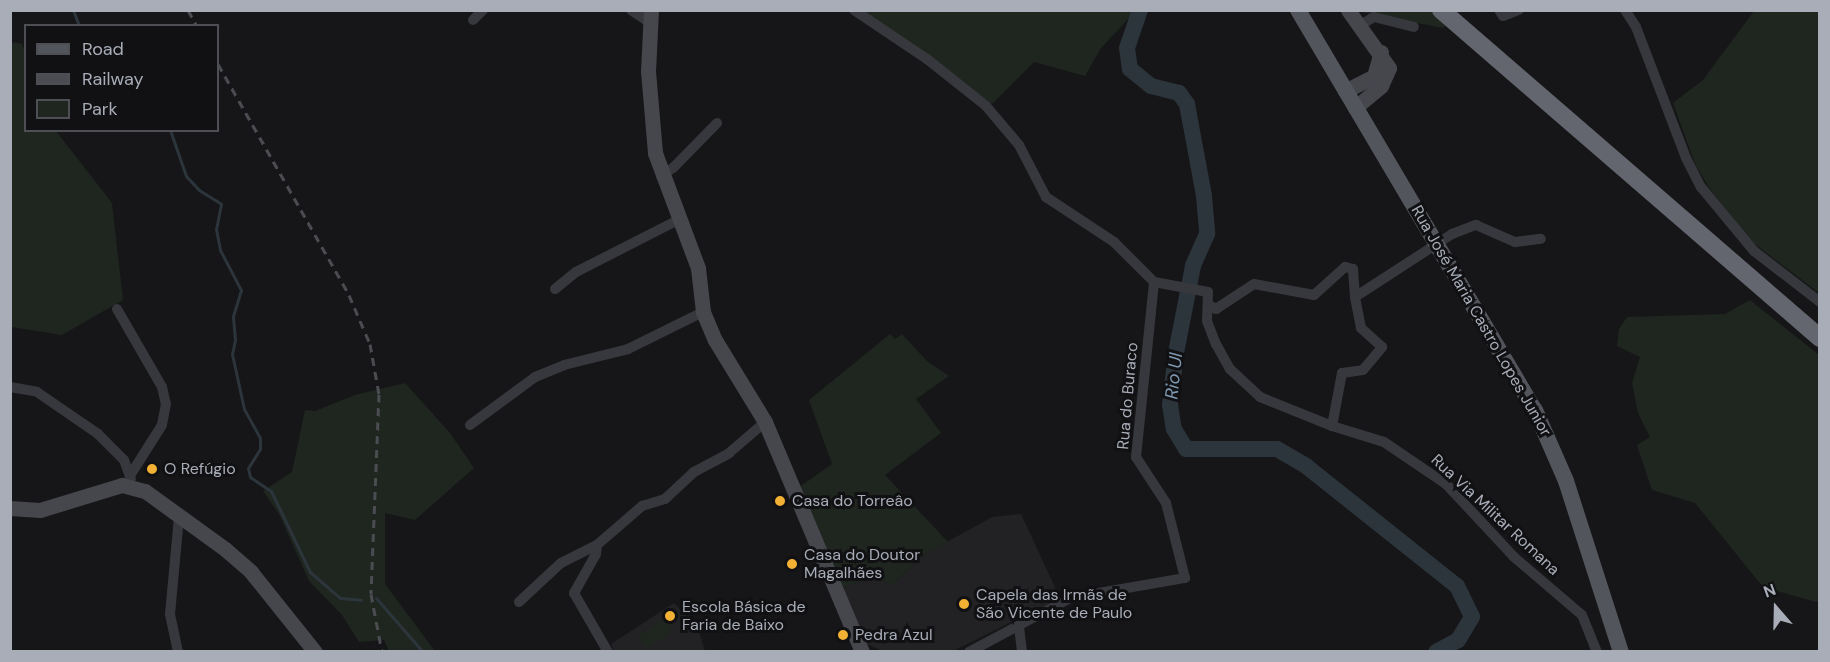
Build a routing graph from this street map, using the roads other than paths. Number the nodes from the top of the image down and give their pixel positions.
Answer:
1 (483, 10) edge
2 (631, 10) edge
3 (854, 10) edge
4 (1298, 10) edge
5 (1348, 10) edge
6 (1441, 10) edge
7 (1453, 10) edge
8 (1499, 10) edge
9 (1519, 10) edge
10 (1625, 10) edge
11 (651, 17) edge
12 (473, 20) dead end
13 (1360, 25) junction
14 (1414, 27) dead end
15 (1381, 52) junction
16 (1346, 91) junction
17 (1355, 108) junction
18 (717, 123) dead end
19 (661, 176) junction
20 (680, 219) junction
21 (1541, 239) dead end
22 (1437, 243) junction
23 (1154, 282) junction
24 (555, 289) dead end
25 (1355, 297) junction
26 (1820, 302) edge
27 (1210, 306) junction
28 (117, 309) dead end
29 (703, 312) junction
30 (1820, 328) edge
31 (1820, 338) edge
32 (10, 387) edge
33 (765, 422) junction
34 (471, 425) dead end
35 (1332, 426) junction
36 (131, 480) junction
37 (10, 508) edge
38 (179, 517) junction
39 (597, 545) junction
40 (519, 602) dead end
41 (1019, 627) junction
42 (178, 651) edge
43 (315, 651) edge
44 (608, 651) edge
45 (863, 651) edge
46 (969, 651) edge
47 (1022, 651) edge
48 (1597, 651) edge
49 (1620, 651) edge

1 - 12 street
2 - 11 street
3 - 23 street
4 - 16 main road, Rua José Maria Castro Lopes Junior
5 - 13 street
6 - 31 highway
7 - 30 highway
8 - 9 street
10 - 26 street
11 - 19 street
13 - 14 street
13 - 15 street
15 - 16 street
15 - 17 street
16 - 17 main road, Rua José Maria Castro Lopes Junior
17 - 22 main road, Rua José Maria Castro Lopes Junior
18 - 19 street
19 - 20 street
20 - 24 street
20 - 29 street
21 - 22 street
22 - 25 street
22 - 49 main road, Rua José Maria Castro Lopes Junior
23 - 27 street, Rua Via Militar Romana
23 - 41 street, Rua do Buraco
25 - 27 street
25 - 35 street
27 - 35 street, Rua Via Militar Romana
28 - 36 street
29 - 33 street
29 - 34 street
32 - 36 street
33 - 39 street
33 - 45 street
35 - 48 street, Rua Via Militar Romana
36 - 37 street
36 - 38 street
38 - 42 street
38 - 43 street
39 - 40 street
39 - 44 street
41 - 46 street
41 - 47 street

